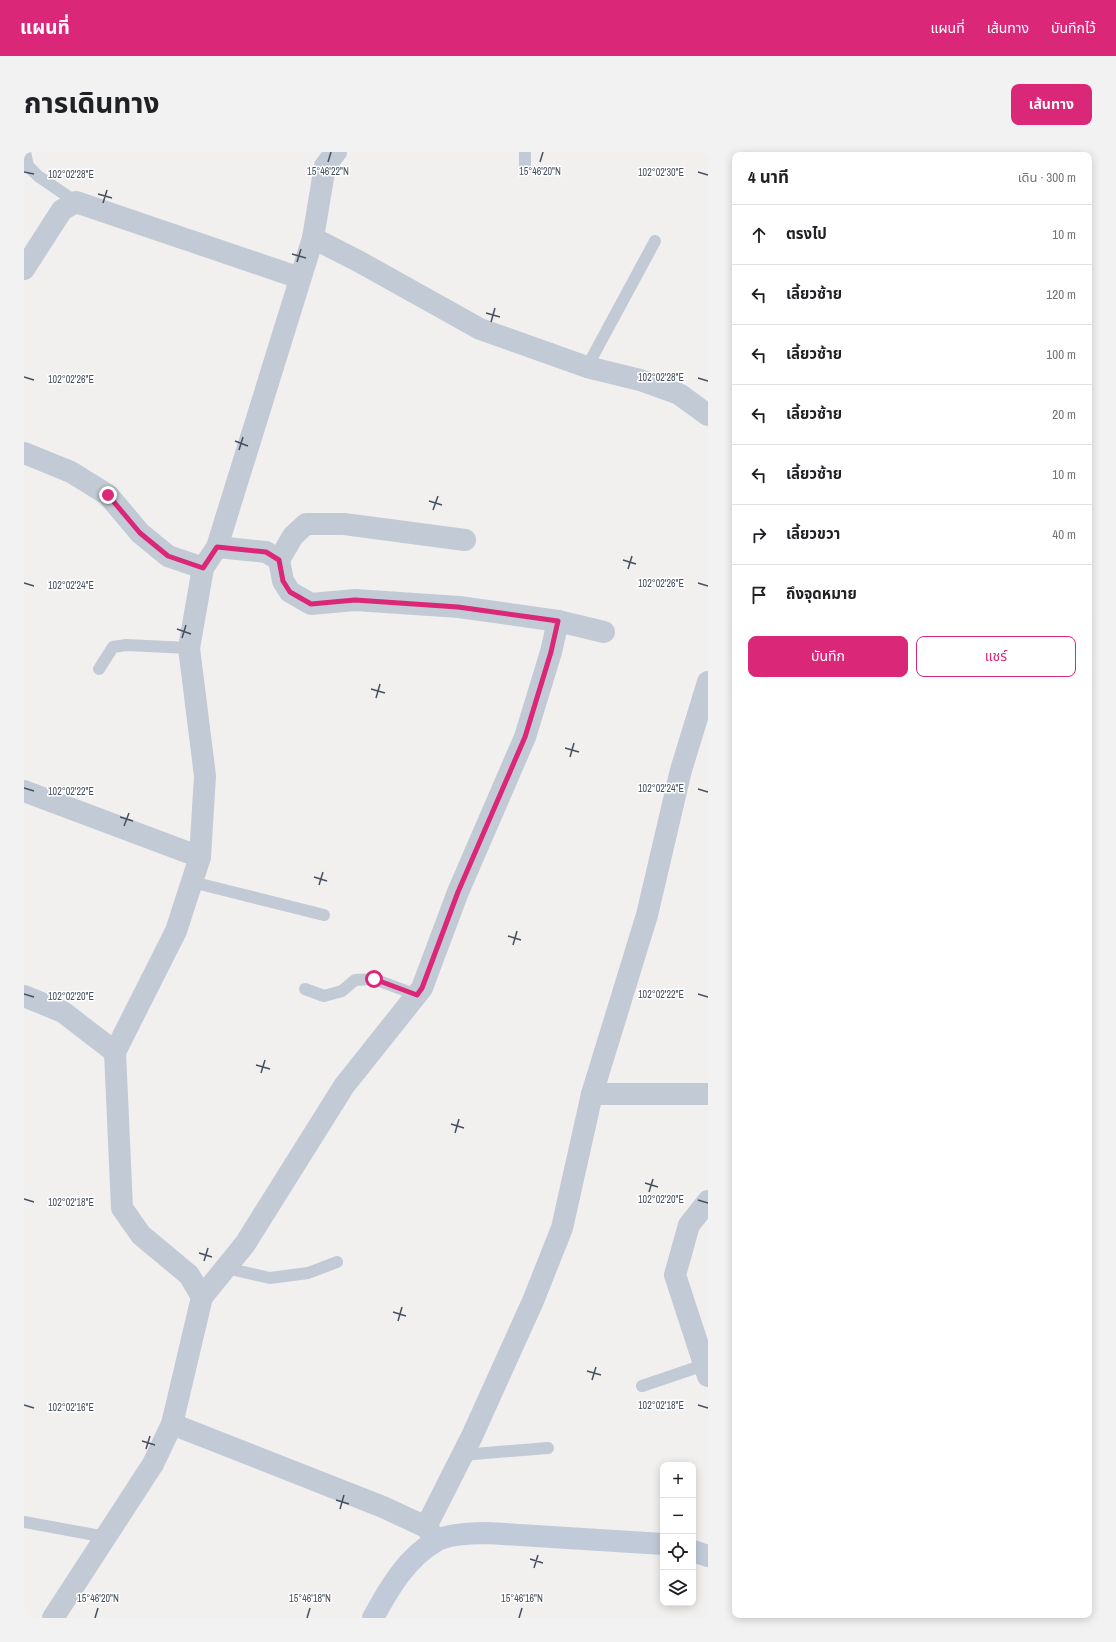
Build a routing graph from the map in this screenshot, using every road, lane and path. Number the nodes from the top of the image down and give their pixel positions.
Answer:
1 (26, 152) edge
2 (336, 152) edge
3 (525, 152) edge
4 (525, 166) dead end
5 (76, 202) junction
6 (313, 238) junction
7 (656, 241) dead end
8 (24, 269) edge
9 (300, 278) junction
10 (587, 367) junction
11 (708, 415) edge
12 (24, 453) edge
13 (465, 540) dead end
14 (217, 547) junction
15 (279, 560) junction
16 (203, 568) junction
17 (558, 621) junction
18 (604, 632) dead end
19 (189, 648) junction
20 (99, 669) dead end
21 (708, 682) edge
22 (24, 791) edge
23 (200, 857) junction
24 (192, 882) junction
25 (324, 915) dead end
26 (306, 989) dead end
27 (417, 995) junction
28 (24, 996) edge
29 (115, 1052) junction
30 (592, 1094) junction
31 (708, 1094) edge
32 (708, 1201) edge
33 (337, 1262) dead end
34 (226, 1268) junction
35 (202, 1296) junction
36 (706, 1371) edge
37 (642, 1386) dead end
38 (172, 1424) junction
39 (548, 1448) dead end
40 (462, 1455) junction
41 (24, 1522) edge
42 (432, 1533) junction
43 (106, 1537) junction
44 (660, 1544) edge
45 (696, 1552) edge
46 (708, 1556) edge
47 (53, 1618) edge
48 (373, 1618) edge

1 - 5 lane
2 - 6 street
3 - 4 lane
5 - 8 street
5 - 9 street
6 - 9 street
6 - 10 street
7 - 10 lane
9 - 14 street
10 - 11 street
12 - 16 street
13 - 15 street
14 - 15 street
14 - 16 street
15 - 17 street
16 - 19 street
17 - 18 street
17 - 27 street
19 - 20 lane
19 - 23 street
21 - 30 street
22 - 23 street
23 - 24 street
24 - 25 lane
24 - 29 street
26 - 27 lane
27 - 34 street
28 - 29 street
29 - 35 street
30 - 31 street
30 - 40 street
32 - 36 street
33 - 34 lane
34 - 35 street
35 - 38 street
36 - 37 lane
38 - 42 street
38 - 43 street
39 - 40 lane
40 - 42 street
41 - 43 lane
42 - 44 street
42 - 48 street
43 - 47 street
45 - 46 street

